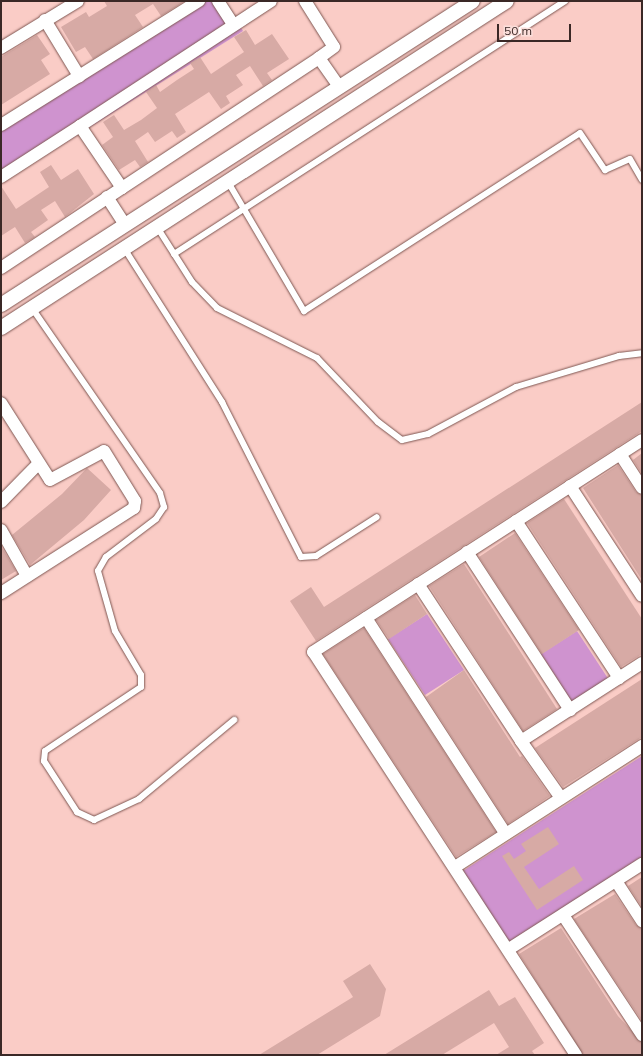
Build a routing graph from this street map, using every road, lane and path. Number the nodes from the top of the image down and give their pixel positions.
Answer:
1 (78, 1) edge
2 (199, 1) edge
3 (218, 1) edge
4 (271, 1) edge
5 (305, 1) edge
6 (473, 1) edge
7 (507, 1) edge
8 (564, 1) edge
9 (45, 20) junction
10 (233, 24) junction
11 (1, 48) edge
12 (319, 58) junction
13 (80, 76) junction
14 (339, 88) junction
15 (1, 125) edge
16 (80, 126) junction
17 (1, 178) edge
18 (642, 180) edge
19 (228, 181) junction
20 (122, 188) junction
21 (107, 197) junction
22 (244, 209) junction
23 (125, 225) junction
24 (157, 227) junction
25 (124, 248) junction
26 (174, 254) junction
27 (1, 268) edge
28 (1, 305) edge
29 (32, 308) junction
30 (1, 328) edge
31 (642, 353) edge
32 (1, 403) edge
33 (642, 440) edge
34 (620, 454) junction
35 (39, 463) junction
36 (570, 486) junction
37 (642, 488) edge
38 (1, 502) edge
39 (377, 517) dead end
40 (516, 521) junction
41 (1, 530) edge
42 (467, 552) junction
43 (26, 576) junction
44 (418, 584) junction
45 (1, 593) edge
46 (642, 596) edge
47 (366, 618) junction
48 (642, 663) edge
49 (619, 678) junction
50 (570, 710) junction
51 (234, 720) dead end
52 (521, 741) junction
53 (642, 746) edge
54 (562, 798) junction
55 (506, 834) junction
56 (642, 864) edge
57 (455, 867) junction
58 (616, 881) junction
59 (563, 915) junction
60 (642, 921) edge
61 (509, 949) junction
62 (642, 1035) edge
63 (576, 1055) edge

1 - 9 street
2 - 13 street
3 - 10 street
4 - 10 street
5 - 12 street
6 - 14 street
7 - 19 street
8 - 22 lane
9 - 11 street
9 - 13 street
10 - 16 street
12 - 14 street
12 - 20 street
13 - 15 street
14 - 23 street
16 - 17 street
16 - 20 street
18 - 22 lane
19 - 22 lane
19 - 24 street
20 - 21 street
21 - 23 street
21 - 27 street
22 - 26 lane
23 - 28 street
24 - 25 street
24 - 26 lane
25 - 29 street
25 - 39 lane
26 - 31 lane
29 - 30 street
29 - 51 lane
32 - 35 street
33 - 34 street
34 - 36 street
34 - 37 street
35 - 38 street
35 - 43 street
36 - 40 street
36 - 46 street
40 - 42 street
40 - 49 street
41 - 43 street
42 - 44 street
42 - 50 street
43 - 45 street
44 - 47 street
44 - 52 street
47 - 55 street
47 - 57 street
48 - 49 street
49 - 50 street
50 - 52 street
52 - 54 street
53 - 54 street
54 - 55 street
55 - 57 street
56 - 58 street
57 - 61 street
58 - 59 street
58 - 60 street
59 - 61 street
59 - 62 street
61 - 63 street

